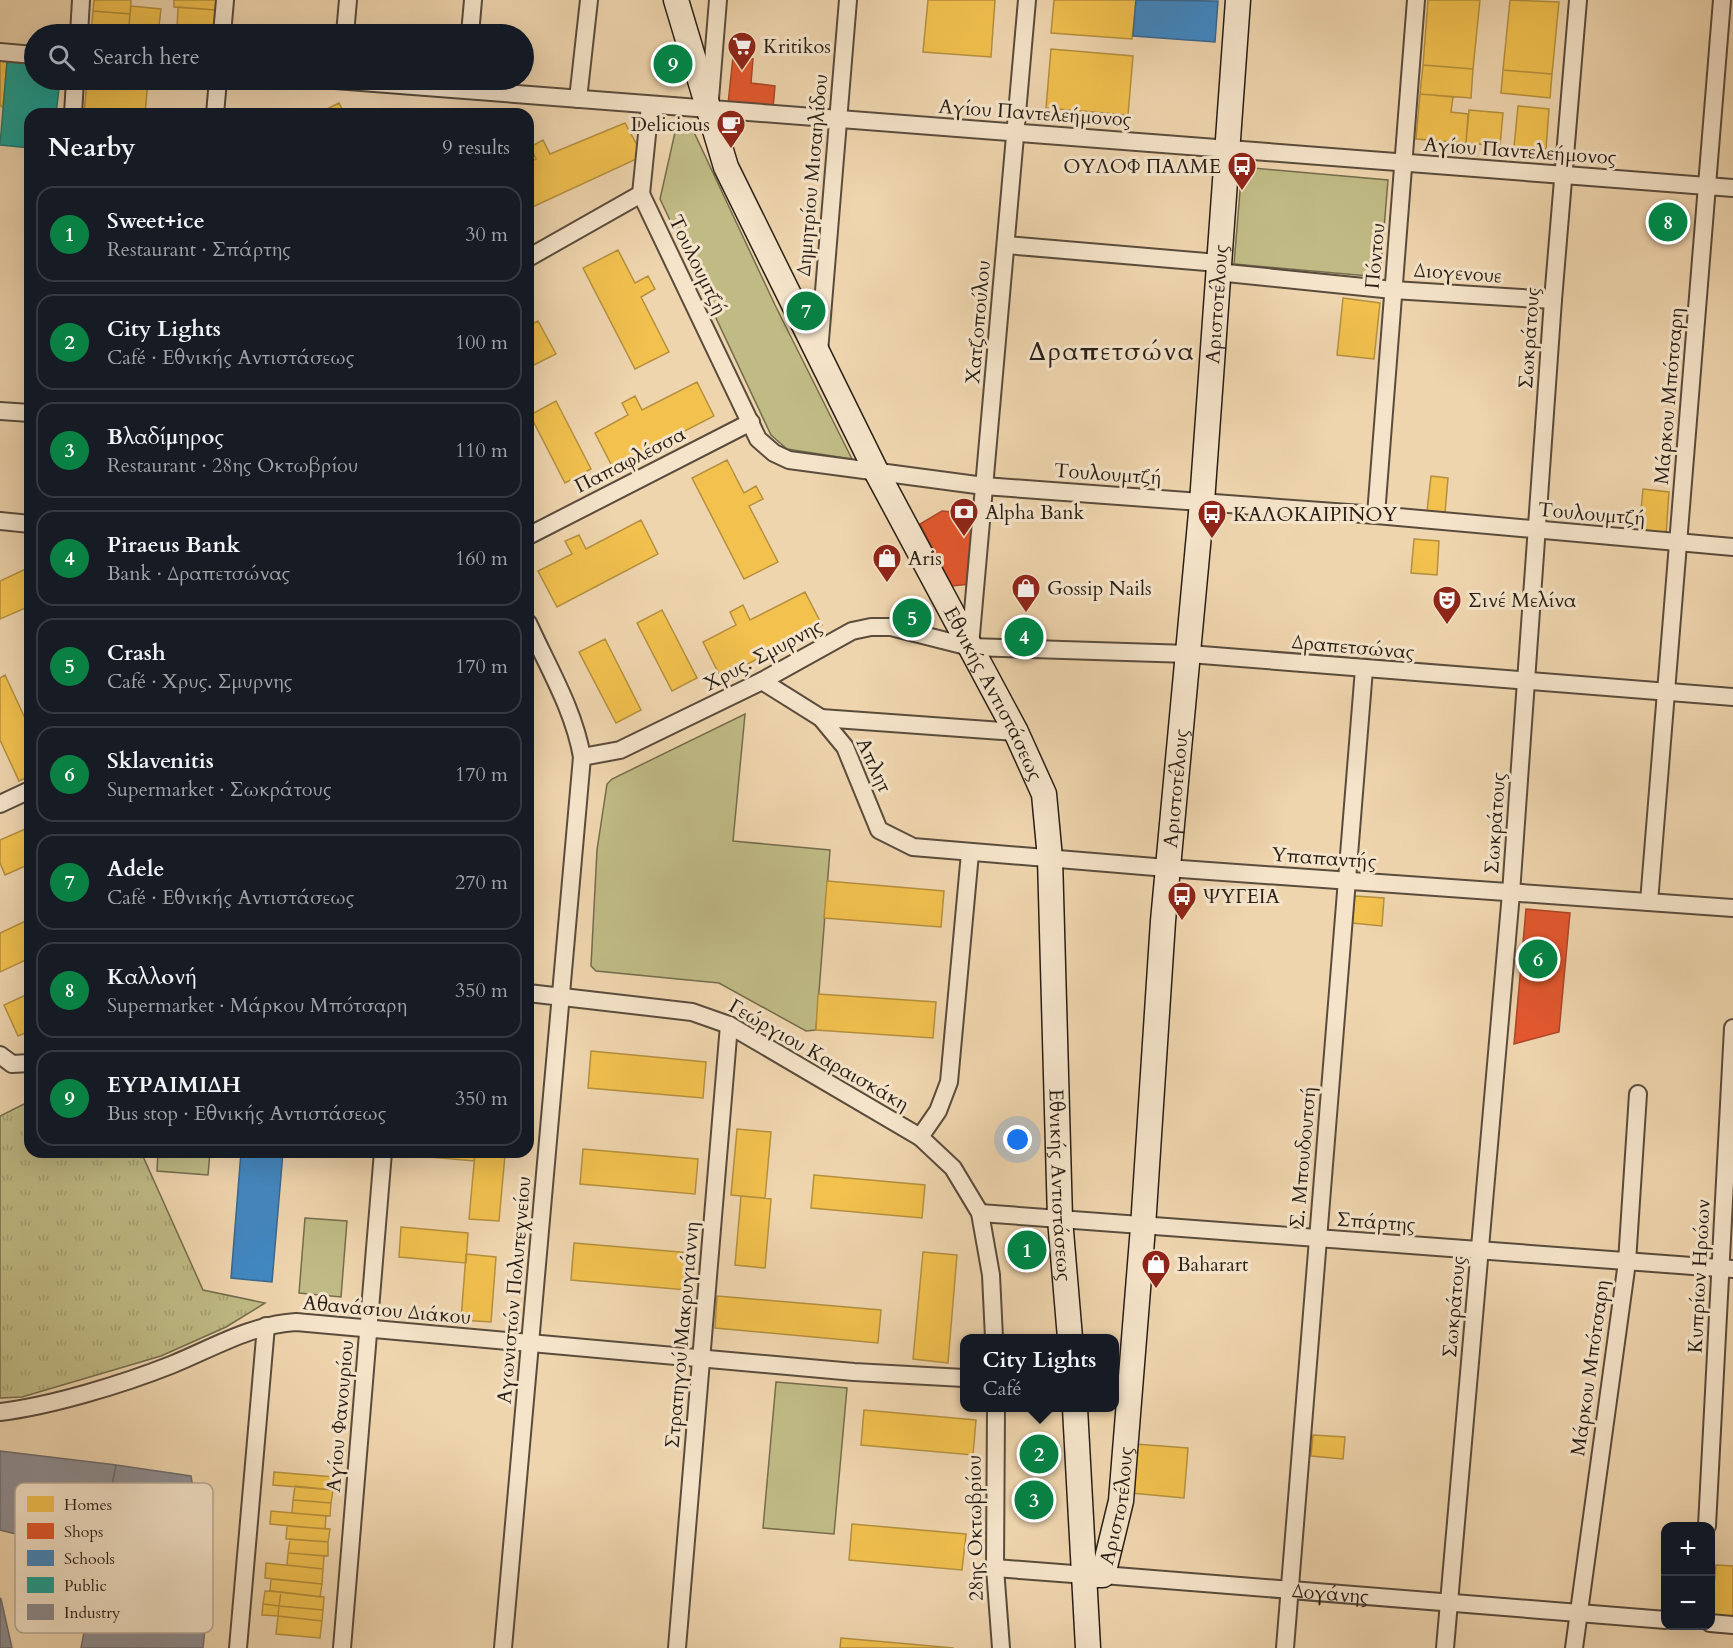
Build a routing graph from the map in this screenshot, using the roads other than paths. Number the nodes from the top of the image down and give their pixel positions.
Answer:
1 (81, 0) edge
2 (225, 0) edge
3 (348, 0) edge
4 (473, 0) edge
5 (589, 0) edge
6 (676, 0) edge
7 (718, 0) edge
8 (848, 0) edge
9 (1027, 0) edge
10 (1238, 0) edge
11 (1416, 0) edge
12 (1578, 0) edge
13 (1722, 0) edge
14 (80, 24) edge
15 (223, 24) edge
16 (346, 24) edge
17 (471, 24) edge
18 (0, 52) edge
19 (24, 54) edge
20 (74, 90) edge
21 (217, 90) edge
22 (505, 90) edge
23 (578, 99) junction
24 (650, 105) junction
25 (73, 108) edge
26 (216, 108) edge
27 (709, 109) junction
28 (838, 120) junction
29 (1016, 132) junction
30 (1227, 149) junction
31 (1403, 163) junction
32 (1564, 175) junction
33 (1707, 186) junction
34 (1733, 188) edge
35 (641, 194) junction
36 (1006, 245) junction
37 (534, 255) edge
38 (1217, 267) junction
39 (1393, 290) junction
40 (1552, 300) junction
41 (819, 353) junction
42 (0, 411) edge
43 (24, 413) edge
44 (751, 422) junction
45 (876, 471) junction
46 (984, 486) junction
47 (1202, 502) junction
48 (1376, 515) junction
49 (0, 520) edge
50 (24, 523) edge
51 (1538, 530) junction
52 (534, 533) edge
53 (1678, 543) junction
54 (1733, 547) edge
55 (534, 636) edge
56 (970, 647) junction
57 (1189, 654) junction
58 (1364, 669) junction
59 (762, 681) junction
60 (1526, 682) junction
61 (1666, 691) junction
62 (1733, 697) edge
63 (821, 718) junction
64 (1016, 732) junction
65 (582, 758) junction
66 (24, 793) edge
67 (0, 804) edge
68 (913, 847) joint
69 (970, 853) junction
70 (1050, 858) junction
71 (1167, 868) junction
72 (1347, 881) junction
73 (1512, 893) junction
74 (1649, 902) junction
75 (1733, 908) edge
76 (534, 994) edge
77 (562, 996) junction
78 (729, 1025) junction
79 (1733, 1028) edge
80 (0, 1055) edge
81 (24, 1064) edge
82 (1638, 1094) dead end
83 (920, 1137) junction
84 (383, 1158) edge
85 (980, 1213) junction
86 (1060, 1219) junction
87 (1143, 1227) junction
88 (1317, 1239) junction
89 (1480, 1251) junction
90 (1627, 1262) junction
91 (1727, 1269) edge
92 (266, 1326) junction
93 (369, 1328) junction
94 (994, 1334) edge
95 (1070, 1334) edge
96 (530, 1344) junction
97 (702, 1356) junction
98 (960, 1378) edge
99 (0, 1412) edge
100 (996, 1412) edge
101 (1076, 1412) edge
102 (1707, 1522) edge
103 (994, 1568) junction
104 (1094, 1575) junction
105 (1289, 1590) junction
106 (1449, 1603) junction
107 (1577, 1613) junction
108 (1661, 1620) edge
109 (1715, 1623) edge
110 (1733, 1625) edge
111 (238, 1648) edge
112 (342, 1648) edge
113 (503, 1648) edge
114 (677, 1648) edge
115 (1001, 1648) edge
116 (1088, 1648) edge
117 (1285, 1648) edge
118 (1445, 1648) edge
119 (1574, 1648) edge

1 - 14 street
2 - 15 street
3 - 16 street
4 - 17 street
5 - 23 street
6 - 27 street, Εθνικής Αντιστάσεως
7 - 27 street
8 - 28 street, Δημητρίου Μισαηλίδου
9 - 29 street, Χατζοπούλου
10 - 30 street, Αριστοτέλους
11 - 31 street, Πόντου
12 - 32 street, Σωκράτους
13 - 33 street, Μάρκου Μπότσαρη
18 - 19 street
20 - 25 street
21 - 26 street
22 - 23 street, Αγίου Παντελεήμονος
23 - 24 street, Αγίου Παντελεήμονος
24 - 27 street, Αγίου Παντελεήμονος
24 - 35 street
27 - 28 street, Αγίου Παντελεήμονος
27 - 41 street, Εθνικής Αντιστάσεως
28 - 29 street, Αγίου Παντελεήμονος
28 - 41 street, Δημητρίου Μισαηλίδου
29 - 30 street, Αγίου Παντελεήμονος
29 - 36 street, Χατζοπούλου
30 - 31 street, Αγίου Παντελεήμονος
30 - 38 street, Αριστοτέλους
31 - 32 street, Αγίου Παντελεήμονος
31 - 39 street, Πόντου
32 - 33 street, Αγίου Παντελεήμονος
32 - 40 street, Σωκράτους
33 - 34 street, Αγίου Παντελεήμονος
33 - 53 street, Μάρκου Μπότσαρη
35 - 37 street
35 - 44 street, Τουλουμτζή
36 - 38 street, Διογενουε
36 - 46 street, Χατζοπούλου
38 - 39 street, Διογενουε
38 - 47 street, Αριστοτέλους
39 - 40 street, Διογενουε
39 - 48 street, Πόντου
40 - 51 street, Σωκράτους
41 - 45 street, Εθνικής Αντιστάσεως
42 - 43 street
44 - 45 street, Τουλουμτζή
44 - 52 street, Παπαφλέσσα
45 - 46 street, Τουλουμτζή
45 - 56 street, Εθνικής Αντιστάσεως
46 - 47 street, Τουλουμτζή
46 - 56 street, Χατζοπούλου
47 - 48 street, Τουλουμτζή
47 - 57 street, Αριστοτέλους
48 - 51 street, Τουλουμτζή
49 - 50 street
51 - 53 street, Τουλουμτζή
51 - 60 street, Σωκράτους
53 - 54 street, Τουλουμτζή
53 - 61 street, Μάρκου Μπότσαρη
55 - 65 street, Αγωνιστών Πολυτεχνείου
56 - 57 street, Δραπετσώνας
56 - 59 street, Χρυς. Σμυρνης
56 - 64 street, Εθνικής Αντιστάσεως
57 - 58 street, Δραπετσώνας
57 - 71 street, Αριστοτέλους
58 - 60 street, Δραπετσώνας
58 - 72 street, Σ. Μπουδουτσή
59 - 63 street, Απλητ
59 - 65 street, Χρυς. Σμυρνης
60 - 61 street, Δραπετσώνας
60 - 73 street, Σωκράτους
61 - 62 street, Δραπετσώνας
61 - 74 street, Μάρκου Μπότσαρη
63 - 64 street
63 - 68 street, Απλητ
64 - 70 street, Εθνικής Αντιστάσεως
65 - 77 street, Αγωνιστών Πολυτεχνείου
66 - 67 street
68 - 69 street, Υπαπαντής
69 - 70 street, Υπαπαντής
69 - 83 street
70 - 71 street, Υπαπαντής
70 - 86 street, Εθνικής Αντιστάσεως
71 - 72 street, Υπαπαντής
71 - 87 street, Αριστοτέλους
72 - 73 street, Υπαπαντής
72 - 88 street, Σ. Μπουδουτσή
73 - 74 street, Υπαπαντής
73 - 89 street, Σωκράτους
74 - 75 street, Υπαπαντής
76 - 77 street, Γεώργιου Καραισκάκη
77 - 78 street, Γεώργιου Καραισκάκη
77 - 96 street, Αγωνιστών Πολυτεχνείου
78 - 83 street, Γεώργιου Καραισκάκη
78 - 97 street, Στρατηγού Μακρυγιάννη
79 - 91 street, Κυπρίων Ηρώων
80 - 81 street
82 - 90 street, Μάρκου Μπότσαρη
83 - 85 street, Γεώργιου Καραισκάκη
84 - 93 street, Αγίου Φανουρίου
85 - 86 street, Σπάρτης
85 - 94 street
86 - 87 street, Σπάρτης
86 - 95 street, Εθνικής Αντιστάσεως
87 - 88 street, Σπάρτης
87 - 104 street, Αριστοτέλους
88 - 89 street, Σπάρτης
88 - 105 street, Σ. Μπουδουτσή
89 - 90 street, Σπάρτης
89 - 106 street, Σωκράτους
90 - 91 street, Σπάρτης
90 - 107 street, Μάρκου Μπότσαρη
91 - 102 street, Κυπρίων Ηρώων
92 - 93 street, Αθανάσιου Διάκου
92 - 99 street, Αθανάσιου Διάκου
92 - 111 street
93 - 96 street, Αθανάσιου Διάκου
93 - 112 street, Αγίου Φανουρίου
96 - 97 street, Αθανάσιου Διάκου
96 - 113 street, Αγωνιστών Πολυτεχνείου
97 - 98 street, Αθανάσιου Διάκου
97 - 114 street, Στρατηγού Μακρυγιάννη
100 - 103 street, 28ης Οκτωβρίου
101 - 104 street
103 - 104 street, Δογάνης
103 - 115 street, 28ης Οκτωβρίου
104 - 105 street, Δογάνης
104 - 116 street
105 - 106 street, Δογάνης
105 - 117 street, Σ. Μπουδουτσή
106 - 107 street, Δογάνης
106 - 118 street, Σωκράτους
107 - 108 street, Δογάνης
107 - 119 street, Μάρκου Μπότσαρη
109 - 110 street

